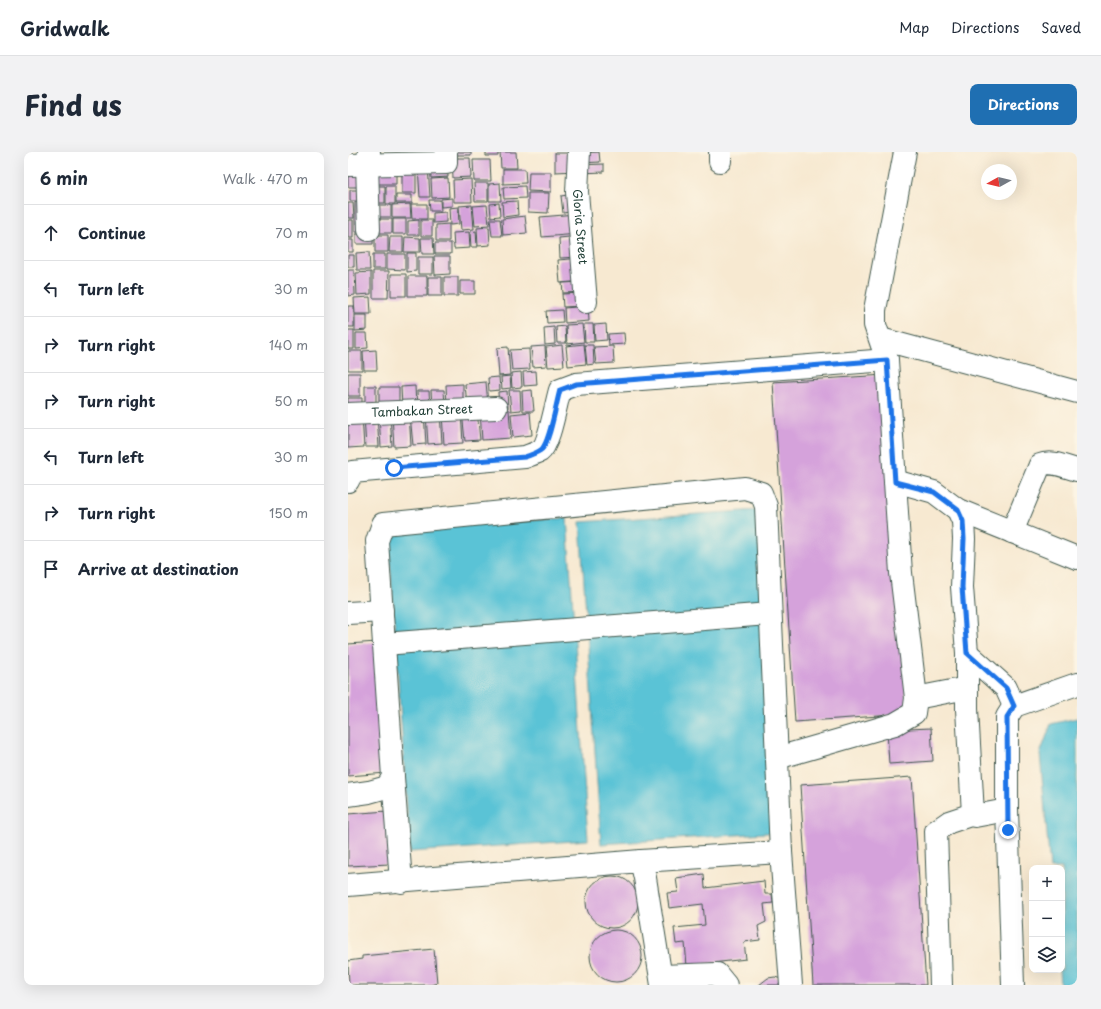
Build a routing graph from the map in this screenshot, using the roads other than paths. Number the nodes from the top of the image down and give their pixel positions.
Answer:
1 (446, 152) edge
2 (579, 152) edge
3 (905, 152) edge
4 (362, 160) edge
5 (368, 230) dead end
6 (586, 302) dead end
7 (881, 339) junction
8 (887, 360) junction
9 (1077, 392) edge
10 (496, 408) dead end
11 (348, 414) edge
12 (1077, 470) edge
13 (348, 481) edge
14 (895, 482) junction
15 (958, 510) junction
16 (1012, 532) junction
17 (1077, 558) edge
18 (382, 612) junction
19 (348, 613) edge
20 (770, 614) junction
21 (384, 644) junction
22 (967, 653) junction
23 (1077, 684) edge
24 (967, 688) junction
25 (916, 698) junction
26 (1014, 706) junction
27 (777, 758) junction
28 (393, 777) junction
29 (348, 795) edge
30 (1007, 810) junction
31 (973, 814) junction
32 (781, 852) junction
33 (640, 861) junction
34 (401, 882) junction
35 (348, 885) edge
36 (662, 981) edge
37 (726, 985) edge
38 (791, 985) edge
39 (941, 985) edge
40 (1013, 985) edge

1 - 4 street
2 - 6 street, Gloria Street
3 - 7 street
4 - 5 street
7 - 8 street
7 - 9 street
8 - 13 street
8 - 14 street
10 - 11 street, Tambakan Street
12 - 16 street
14 - 15 street
14 - 25 street
15 - 16 street
15 - 22 street
16 - 17 street
18 - 19 street
18 - 20 street
18 - 21 street
20 - 21 street
20 - 27 street
21 - 28 street
22 - 24 street
22 - 26 street
23 - 26 street
24 - 25 street
24 - 31 street
25 - 27 street
26 - 30 street
27 - 32 street
28 - 29 street
28 - 34 street
30 - 31 street
30 - 40 street
31 - 39 street
32 - 33 street
32 - 38 street
33 - 34 street
33 - 36 street
34 - 35 street
36 - 37 street

